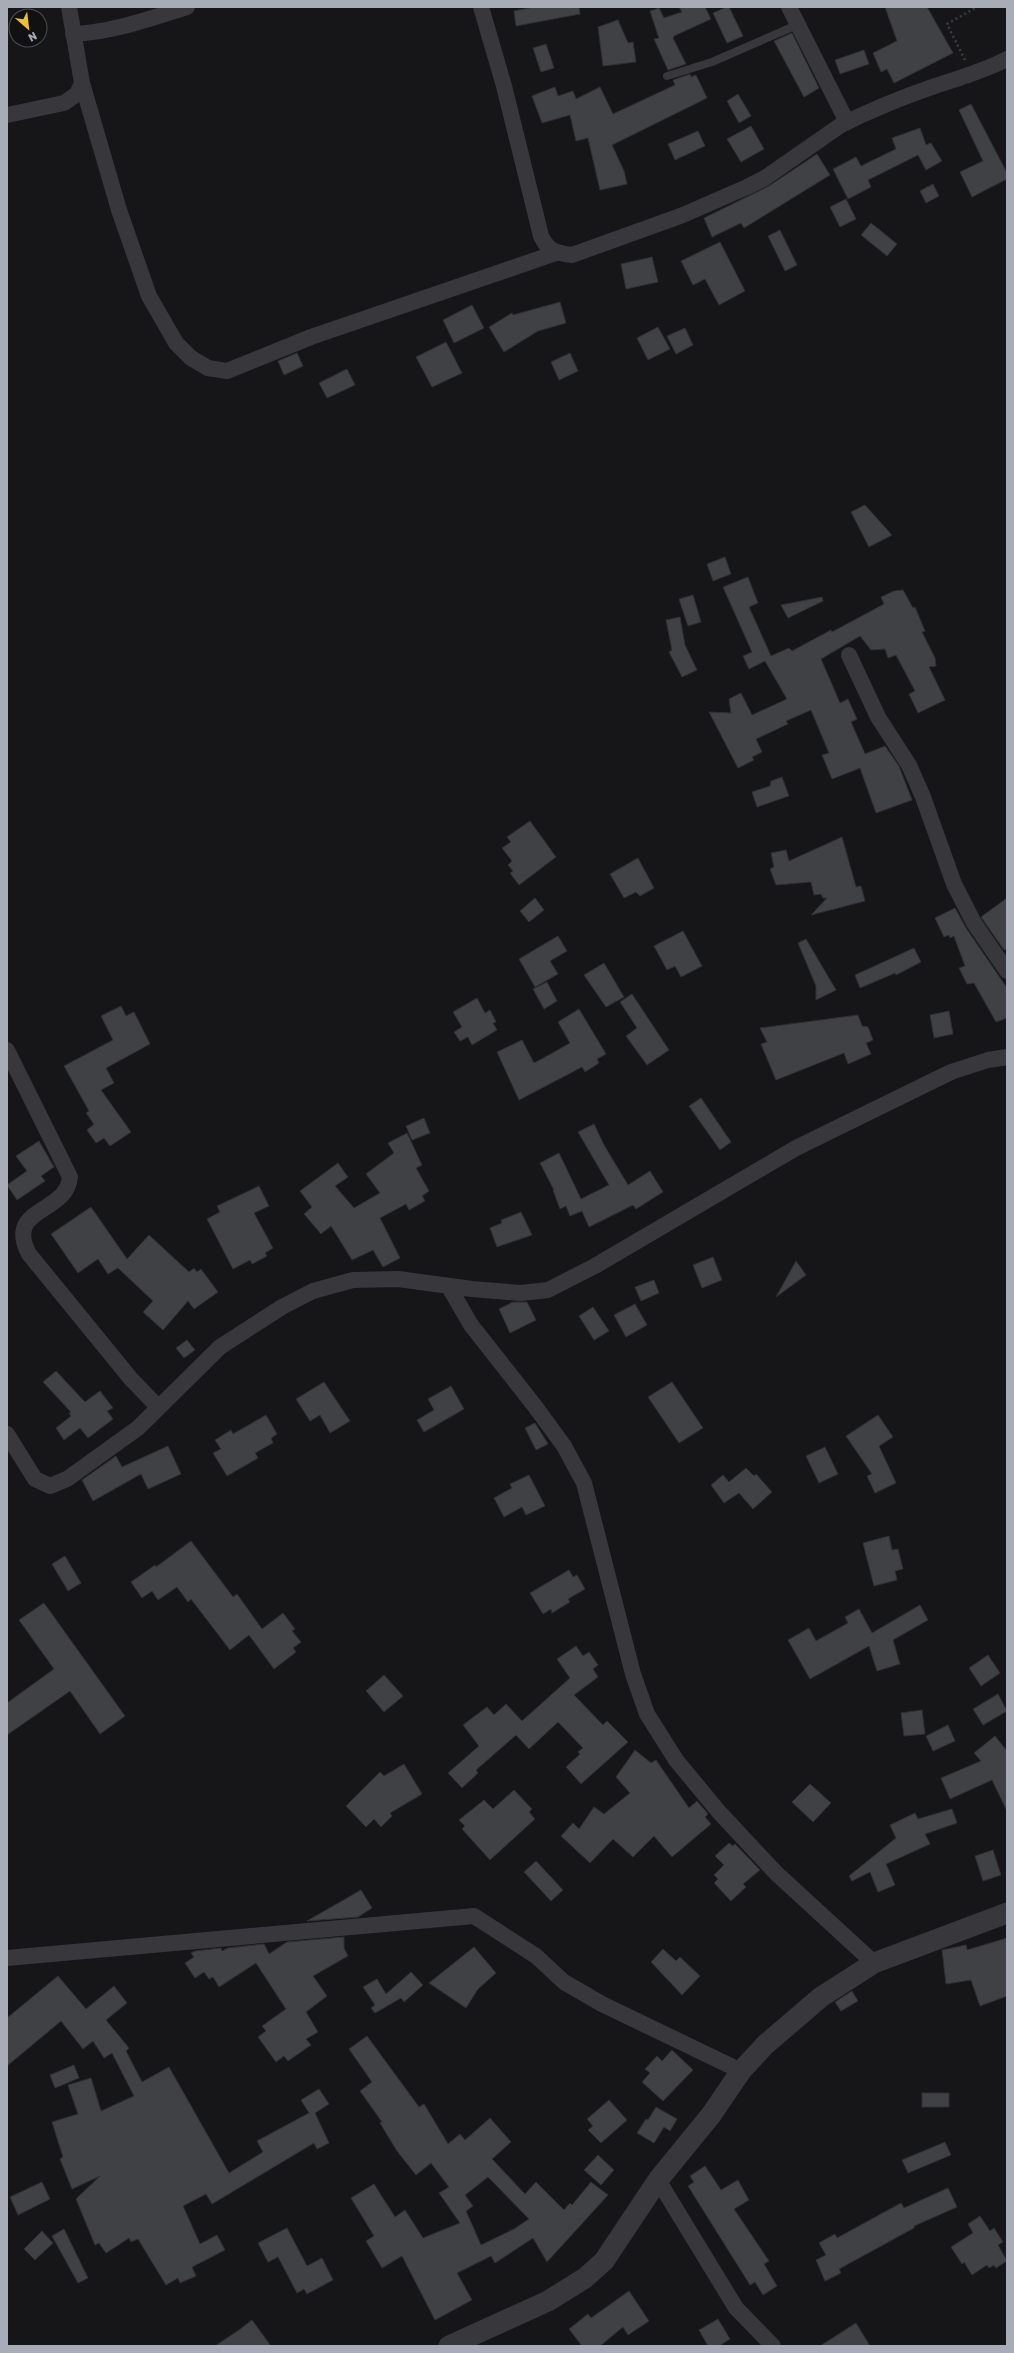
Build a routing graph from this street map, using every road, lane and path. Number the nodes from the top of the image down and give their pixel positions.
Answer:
1 (69, 7) edge
2 (187, 7) edge
3 (481, 7) edge
4 (789, 7) edge
5 (977, 7) edge
6 (797, 25) junction
7 (73, 34) junction
8 (1007, 59) edge
9 (973, 74) junction
10 (667, 76) dead end
11 (82, 83) junction
12 (7, 115) edge
13 (846, 122) junction
14 (556, 253) junction
15 (849, 655) dead end
16 (1007, 972) edge
17 (7, 1050) edge
18 (1007, 1057) edge
19 (450, 1287) junction
20 (158, 1407) junction
21 (7, 1434) edge
22 (1007, 1913) edge
23 (7, 1958) edge
24 (874, 1963) junction
25 (741, 2070) junction
26 (658, 2180) junction
27 (449, 2346) edge
28 (773, 2346) edge

1 - 7 street
2 - 7 street
3 - 14 street
4 - 6 street
5 - 9 path
6 - 10 lane
6 - 13 street
7 - 11 street
8 - 9 street
9 - 13 street
11 - 12 street
11 - 14 street
13 - 14 street
15 - 16 street
17 - 20 street
18 - 19 street
19 - 20 street
19 - 24 street
20 - 21 street
22 - 24 street
23 - 25 street
24 - 25 street
25 - 26 street
26 - 27 street
26 - 28 street

